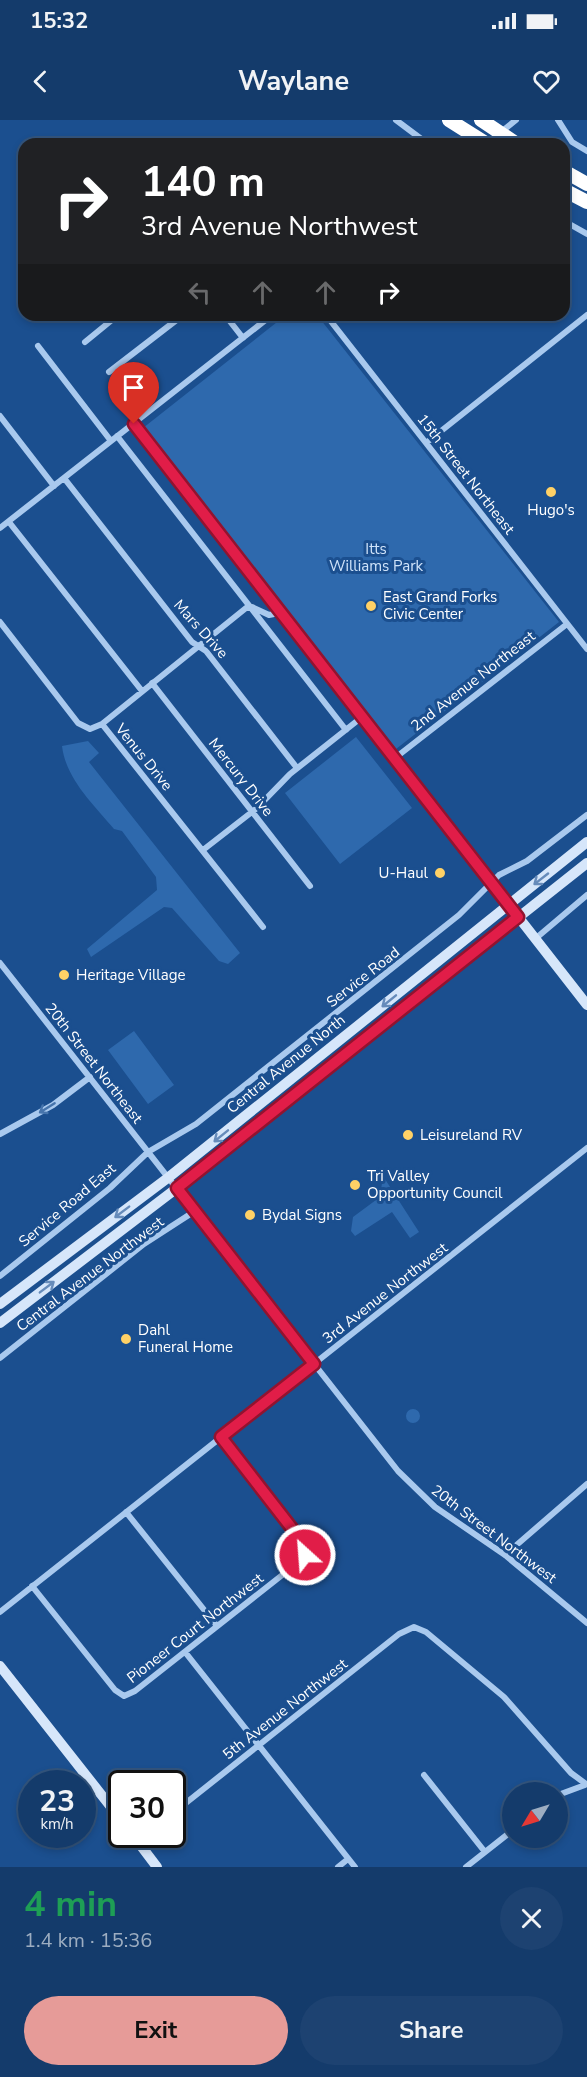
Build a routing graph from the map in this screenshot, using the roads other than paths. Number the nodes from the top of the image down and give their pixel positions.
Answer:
1 (396, 120) edge
2 (449, 120) edge
3 (481, 120) edge
4 (516, 120) edge
5 (558, 120) edge
6 (500, 134) junction
7 (420, 138) edge
8 (477, 138) edge
9 (494, 138) edge
10 (507, 138) edge
11 (569, 138) edge
12 (570, 139) edge
13 (587, 151) edge
14 (570, 174) edge
15 (587, 184) edge
16 (570, 193) edge
17 (587, 202) edge
18 (570, 224) edge
19 (587, 234) edge
20 (587, 315) edge
21 (111, 321) edge
22 (175, 321) edge
23 (230, 321) edge
24 (264, 321) edge
25 (331, 321) edge
26 (243, 338) junction
27 (85, 342) dead end
28 (38, 346) dead end
29 (109, 372) dead end
30 (0, 416) edge
31 (134, 424) junction
32 (114, 439) junction
33 (426, 443) junction
34 (64, 478) junction
35 (54, 486) junction
36 (9, 522) junction
37 (0, 528) edge
38 (249, 607) junction
39 (279, 613) junction
40 (0, 622) edge
41 (567, 624) junction
42 (199, 647) junction
43 (587, 649) edge
44 (152, 683) junction
45 (142, 691) junction
46 (362, 717) junction
47 (102, 724) junction
48 (346, 730) junction
49 (395, 758) junction
50 (297, 768) junction
51 (252, 811) junction
52 (587, 815) edge
53 (587, 842) edge
54 (203, 850) junction
55 (587, 863) edge
56 (491, 882) junction
57 (310, 886) dead end
58 (587, 895) edge
59 (508, 905) junction
60 (518, 917) junction
61 (263, 927) dead end
62 (536, 939) junction
63 (0, 963) edge
64 (587, 1005) edge
65 (90, 1077) junction
66 (0, 1134) edge
67 (587, 1148) edge
68 (148, 1152) junction
69 (169, 1177) junction
70 (177, 1188) junction
71 (195, 1211) junction
72 (0, 1276) edge
73 (0, 1304) edge
74 (0, 1323) edge
75 (0, 1358) edge
76 (314, 1364) junction
77 (221, 1437) junction
78 (587, 1484) edge
79 (126, 1512) junction
80 (505, 1555) junction
81 (33, 1586) junction
82 (0, 1612) edge
83 (587, 1623) edge
84 (217, 1626) junction
85 (185, 1652) junction
86 (0, 1666) edge
87 (259, 1745) junction
88 (424, 1775) dead end
89 (587, 1784) edge
90 (568, 1790) edge
91 (108, 1803) edge
92 (186, 1803) edge
93 (502, 1838) edge
94 (145, 1848) edge
95 (485, 1851) junction
96 (348, 1859) junction
97 (157, 1867) edge
98 (338, 1867) edge
99 (355, 1867) edge
100 (466, 1867) edge

1 - 7 street
2 - 8 highway
3 - 6 highway
4 - 6 street
5 - 11 street
6 - 9 street
6 - 10 highway
12 - 13 street
14 - 15 highway
16 - 17 highway
18 - 19 street
20 - 33 street
21 - 27 street
22 - 29 street
23 - 26 street
24 - 26 street
25 - 33 street, 15th Street Northeast
26 - 31 street
28 - 32 street
30 - 35 street
31 - 32 street
31 - 39 street
32 - 34 street
32 - 38 street
33 - 41 street, 15th Street Northeast
34 - 35 street
34 - 42 street, Mars Drive
35 - 36 street
36 - 37 street
36 - 45 street
38 - 39 street
38 - 42 street
38 - 48 street
39 - 46 street
40 - 47 street, Venus Drive
41 - 43 street, 15th Street Northeast
41 - 49 street, 2nd Avenue Northeast
42 - 44 street
42 - 50 street, Mars Drive
44 - 45 street
44 - 51 street, Mercury Drive
45 - 47 street
46 - 48 street
46 - 49 street
47 - 54 street, Venus Drive
48 - 50 street
49 - 56 street
50 - 51 street
51 - 54 street
51 - 57 street, Mercury Drive
52 - 56 street, Service Road
53 -> 59 main road, Central Avenue North
54 - 61 street, Venus Drive
55 - 60 main road, Central Avenue North
56 - 59 street
56 - 68 street, Service Road
58 - 62 street
59 - 60 main road
59 -> 69 main road, Central Avenue North
60 - 62 main road
60 - 70 main road, Central Avenue North
62 - 64 main road
63 - 65 street, 20th Street Northeast
65 -> 66 street
65 - 68 street, 20th Street Northeast
67 - 76 street, 3rd Avenue Northwest
68 - 69 street, 20th Street Northeast
68 - 72 street, Service Road East
69 - 70 street, 20th Street Northwest
69 -> 73 main road, Central Avenue North
70 - 71 street, 20th Street Northwest
74 -> 70 main road, Central Avenue North
71 - 75 street, Central Avenue Northwest
71 - 76 street, 20th Street Northwest
76 - 77 street, 3rd Avenue Northwest
76 - 80 street, 20th Street Northwest
77 - 79 street, 3rd Avenue Northwest
77 - 84 street, Pioneer Court Northwest
78 - 80 street
79 - 81 street, 3rd Avenue Northwest
79 - 84 street
80 - 83 street, 20th Street Northwest
81 - 82 street, 3rd Avenue Northwest
81 - 85 street, Pioneer Court Northwest
84 - 85 street, Pioneer Court Northwest
85 - 87 street
86 - 91 main road
87 - 89 street, 5th Avenue Northwest
87 - 92 street, 5th Avenue Northwest
87 - 96 street
88 - 95 street
89 - 90 street
93 - 95 street
94 - 97 main road
95 - 100 street
96 - 98 street
96 - 99 street

